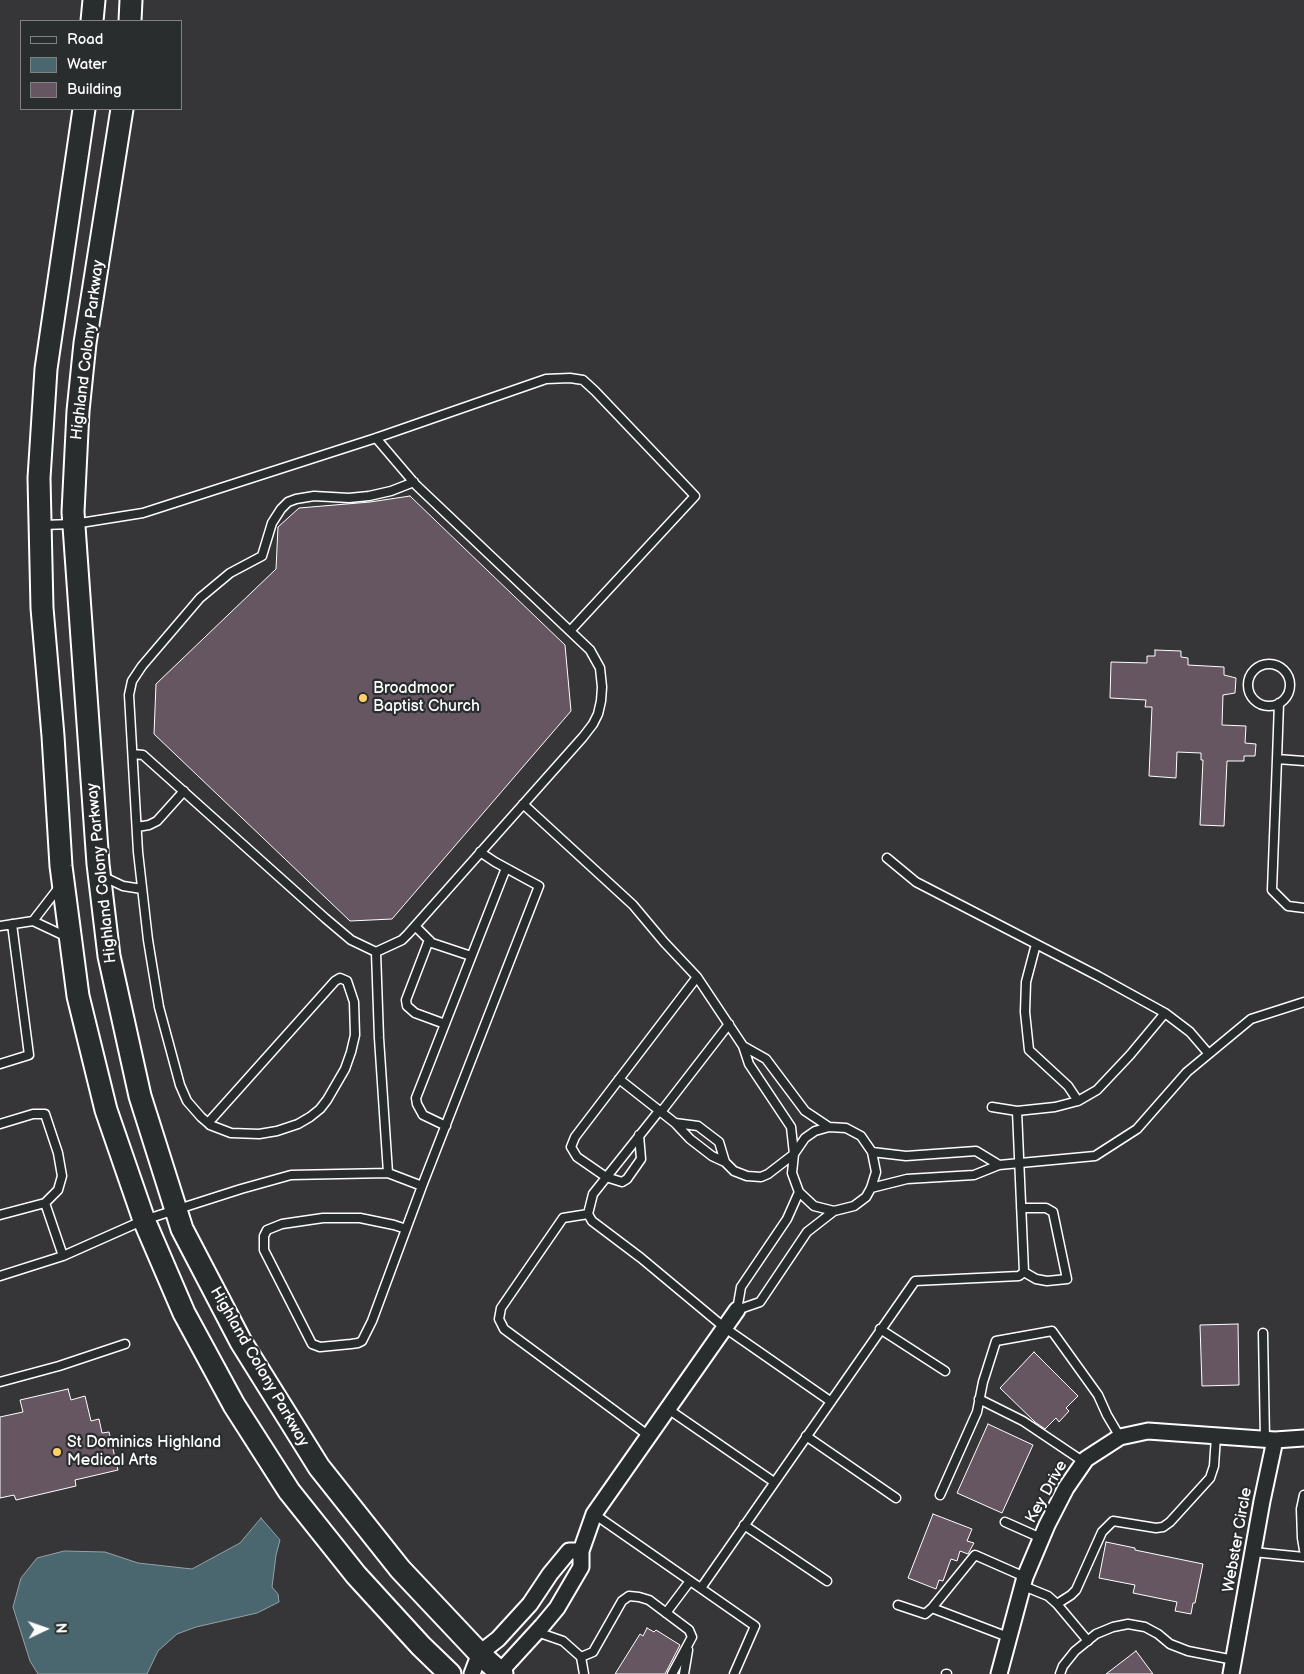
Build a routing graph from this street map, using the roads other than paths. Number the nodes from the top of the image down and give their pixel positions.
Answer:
1 (94, 0) edge
2 (131, 0) edge
3 (92, 20) edge
4 (130, 20) edge
5 (84, 110) edge
6 (122, 110) edge
7 (376, 438) junction
8 (414, 482) junction
9 (74, 524) junction
10 (40, 525) junction
11 (570, 631) junction
12 (1279, 703) junction
13 (133, 754) junction
14 (1277, 760) junction
15 (1304, 761) edge
16 (184, 792) junction
17 (523, 804) junction
18 (137, 827) junction
19 (480, 852) junction
20 (887, 858) dead end
21 (98, 866) junction
22 (506, 868) junction
23 (63, 882) junction
24 (142, 889) junction
25 (1304, 908) edge
26 (33, 921) junction
27 (12, 924) junction
28 (0, 926) edge
29 (415, 926) junction
30 (70, 939) junction
31 (429, 940) junction
32 (1036, 944) junction
33 (376, 952) junction
34 (471, 956) junction
35 (696, 977) junction
36 (1304, 1002) edge
37 (1165, 1013) junction
38 (445, 1024) junction
39 (729, 1024) junction
40 (743, 1046) junction
41 (1208, 1054) junction
42 (0, 1064) edge
43 (619, 1079) junction
44 (1078, 1101) junction
45 (992, 1107) dead end
46 (1017, 1111) junction
47 (660, 1112) junction
48 (675, 1123) junction
49 (0, 1124) edge
50 (208, 1124) junction
51 (446, 1126) junction
52 (829, 1126) junction
53 (640, 1135) junction
54 (872, 1152) junction
55 (794, 1154) junction
56 (725, 1162) junction
57 (1019, 1163) junction
58 (999, 1165) junction
59 (388, 1173) junction
60 (606, 1177) junction
61 (422, 1186) junction
62 (872, 1188) junction
63 (798, 1192) junction
64 (44, 1203) junction
65 (1021, 1208) junction
66 (175, 1210) junction
67 (834, 1211) junction
68 (588, 1214) junction
69 (0, 1215) edge
70 (144, 1220) junction
71 (406, 1229) junction
72 (63, 1256) junction
73 (1024, 1272) junction
74 (0, 1276) edge
75 (737, 1310) junction
76 (725, 1328) junction
77 (880, 1329) junction
78 (1263, 1333) dead end
79 (125, 1344) dead end
80 (945, 1371) dead end
81 (0, 1382) edge
82 (980, 1399) junction
83 (830, 1401) junction
84 (668, 1409) junction
85 (649, 1436) junction
86 (806, 1436) junction
87 (1216, 1436) junction
88 (1120, 1437) junction
89 (1304, 1438) edge
90 (1270, 1440) junction
91 (1084, 1462) junction
92 (774, 1482) junction
93 (940, 1495) dead end
94 (1304, 1495) edge
95 (896, 1498) dead end
96 (594, 1514) junction
97 (1005, 1522) dead end
98 (744, 1525) junction
99 (1041, 1538) junction
100 (1304, 1550) edge
101 (581, 1551) junction
102 (1253, 1552) junction
103 (1304, 1558) edge
104 (690, 1581) junction
105 (1023, 1581) junction
106 (827, 1582) dead end
107 (700, 1588) junction
108 (1057, 1604) junction
109 (898, 1605) dead end
110 (932, 1608) junction
111 (666, 1613) junction
112 (537, 1632) junction
113 (1008, 1637) junction
114 (1088, 1641) junction
115 (689, 1645) junction
116 (480, 1653) junction
117 (581, 1656) junction
118 (1232, 1667) edge
119 (450, 1674) edge
120 (472, 1674) edge
121 (500, 1674) edge
122 (584, 1674) edge
123 (672, 1674) edge
124 (684, 1674) edge
125 (734, 1674) edge
126 (998, 1674) edge
127 (1060, 1674) edge

1 - 3 street
2 - 4 street
5 - 10 street
6 - 9 street, Highland Colony Parkway
7 - 8 lane
7 - 9 lane
7 - 11 lane
8 - 11 lane
8 - 13 lane
9 - 10 lane
9 - 21 street, Highland Colony Parkway
10 - 23 street
11 - 17 lane
12 - 12 lane
12 - 14 lane
13 - 16 lane
13 - 18 lane
14 - 15 lane
14 - 25 lane
16 - 18 lane
16 - 33 lane
17 - 19 lane
17 - 35 lane
18 - 24 lane
19 - 22 lane
19 - 29 lane
20 - 32 lane
21 - 24 lane
21 - 66 street, Highland Colony Parkway
22 - 34 lane
22 - 51 lane
23 - 26 lane
23 - 30 street
24 - 50 lane
26 - 27 lane
26 - 30 lane
27 - 28 lane
27 - 42 lane
29 - 31 lane
29 - 33 lane
30 - 70 street
31 - 34 lane
31 - 38 lane
32 - 37 lane
32 - 44 lane
33 - 59 lane
34 - 38 lane
35 - 39 lane
35 - 43 lane
36 - 41 lane
37 - 41 lane
37 - 44 lane
38 - 51 lane
39 - 40 lane
39 - 47 lane
40 - 52 lane
40 - 55 lane
41 - 57 lane
43 - 47 lane
43 - 60 lane
44 - 46 lane
45 - 46 lane
46 - 57 lane
47 - 48 lane
47 - 53 lane
48 - 56 lane
48 - 56 lane
49 - 64 lane
50 - 50 lane
51 - 61 lane
52 - 54 lane
52 - 55 lane
53 - 60 lane
53 - 60 lane
54 - 58 lane
54 - 62 lane
55 - 56 lane
55 - 63 lane
57 - 58 lane
57 - 65 lane
58 - 62 lane
59 - 61 lane
59 - 66 lane
60 - 68 lane
61 - 71 lane
62 - 67 lane
63 - 67 lane
63 - 75 lane
64 - 69 lane
64 - 72 lane
65 - 73 lane
65 - 73 lane
66 - 70 lane
66 - 116 street, Highland Colony Parkway
67 - 75 lane
68 - 76 lane
68 - 85 lane
70 - 72 lane
70 - 119 street
71 - 71 lane
72 - 74 lane
73 - 77 lane
75 - 76 street
76 - 83 lane
76 - 84 street
77 - 80 lane
77 - 83 lane
78 - 90 lane
79 - 81 lane
82 - 88 lane
82 - 91 lane
82 - 93 lane
83 - 86 lane
84 - 85 street
84 - 92 lane
85 - 96 street
86 - 92 lane
86 - 95 lane
87 - 88 street, Key Drive
87 - 90 street, Key Drive
87 - 108 lane
88 - 91 street, Key Drive
89 - 90 street
90 - 102 street, Webster Circle
91 - 99 street, Key Drive
92 - 98 lane
94 - 100 lane
96 - 101 street
96 - 104 lane
97 - 99 lane
98 - 106 lane
98 - 107 lane
99 - 105 street, Key Drive
101 - 112 street
101 - 116 street
102 - 103 lane
102 - 118 street, Webster Circle
104 - 107 lane
104 - 111 lane
105 - 108 lane
105 - 110 lane
105 - 113 street, Key Drive
107 - 125 lane
108 - 114 lane
109 - 110 lane
110 - 113 lane
111 - 115 lane
111 - 117 lane
112 - 117 lane
112 - 121 street
113 - 126 street, Key Drive
114 - 118 lane
114 - 127 lane
115 - 123 lane
115 - 124 lane
116 - 120 street
116 - 121 street, Highland Colony Parkway
117 - 122 lane

